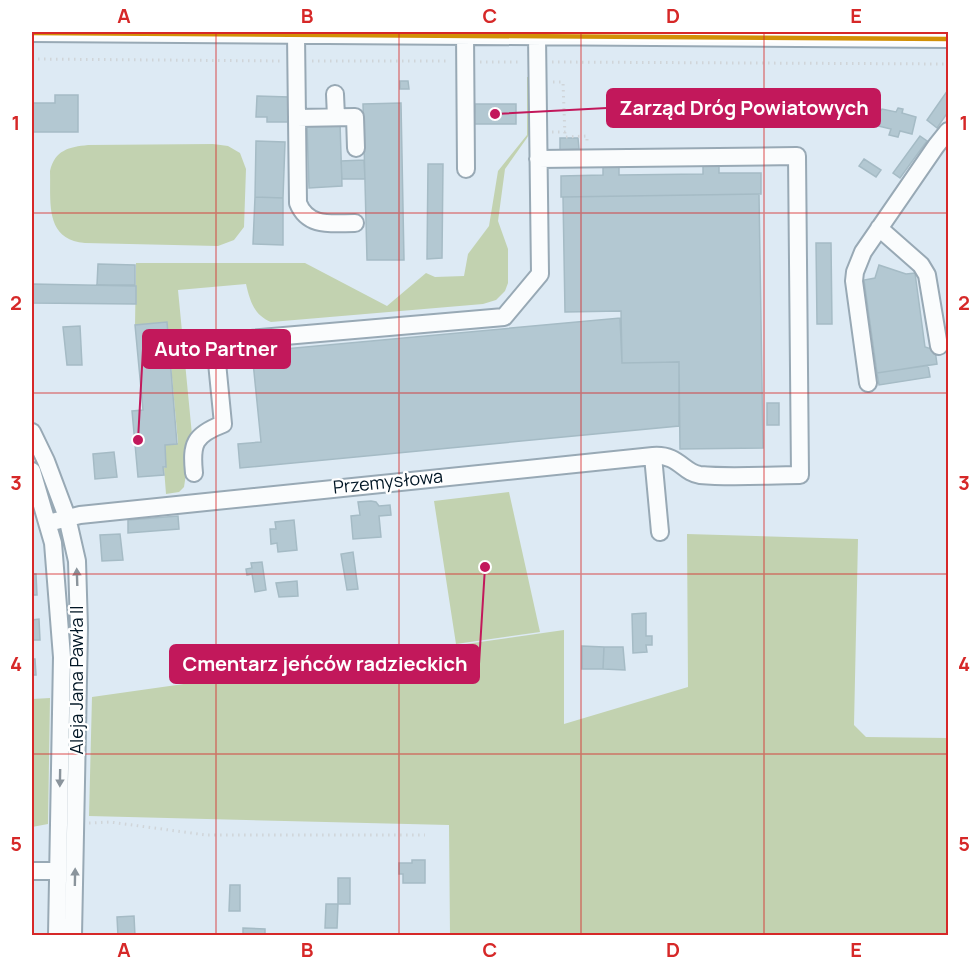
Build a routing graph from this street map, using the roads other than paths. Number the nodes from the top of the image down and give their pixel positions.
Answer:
1 (32, 33) edge
2 (465, 34) edge
3 (296, 35) junction
4 (537, 36) junction
5 (948, 39) edge
6 (335, 94) dead end
7 (336, 117) junction
8 (297, 118) junction
9 (948, 131) edge
10 (356, 148) dead end
11 (538, 159) junction
12 (466, 169) dead end
13 (355, 223) dead end
14 (879, 228) junction
15 (939, 346) dead end
16 (868, 383) dead end
17 (32, 432) edge
18 (653, 456) junction
19 (36, 466) edge
20 (194, 473) dead end
21 (36, 498) edge
22 (67, 517) junction
23 (48, 523) junction
24 (660, 532) dead end
25 (67, 823) junction
26 (32, 871) edge
27 (58, 871) junction
28 (57, 936) edge
29 (74, 936) edge

1 - 3 street
2 - 3 street
2 - 4 street
2 - 12 street
3 - 8 street
4 - 5 street
4 - 11 street
6 - 7 street
7 - 8 street
7 - 10 street
8 - 13 street
9 - 14 street
11 - 18 street, Przemysłowa
11 - 20 street
14 - 15 street
14 - 16 street
17 - 19 street, Aleja Jana Pawła II
18 - 22 street, Przemysłowa
18 - 24 street
19 - 21 street, Aleja Jana Pawła II
19 - 22 street, Aleja Jana Pawła II
21 - 23 street, Aleja Jana Pawła II
22 - 23 street, Przemysłowa
25 -> 22 street, Aleja Jana Pawła II
23 -> 25 street, Aleja Jana Pawła II
25 - 27 street, Aleja Jana Pawła II
29 -> 25 street, Aleja Jana Pawła II
26 - 27 street
27 - 28 street, Aleja Jana Pawła II

